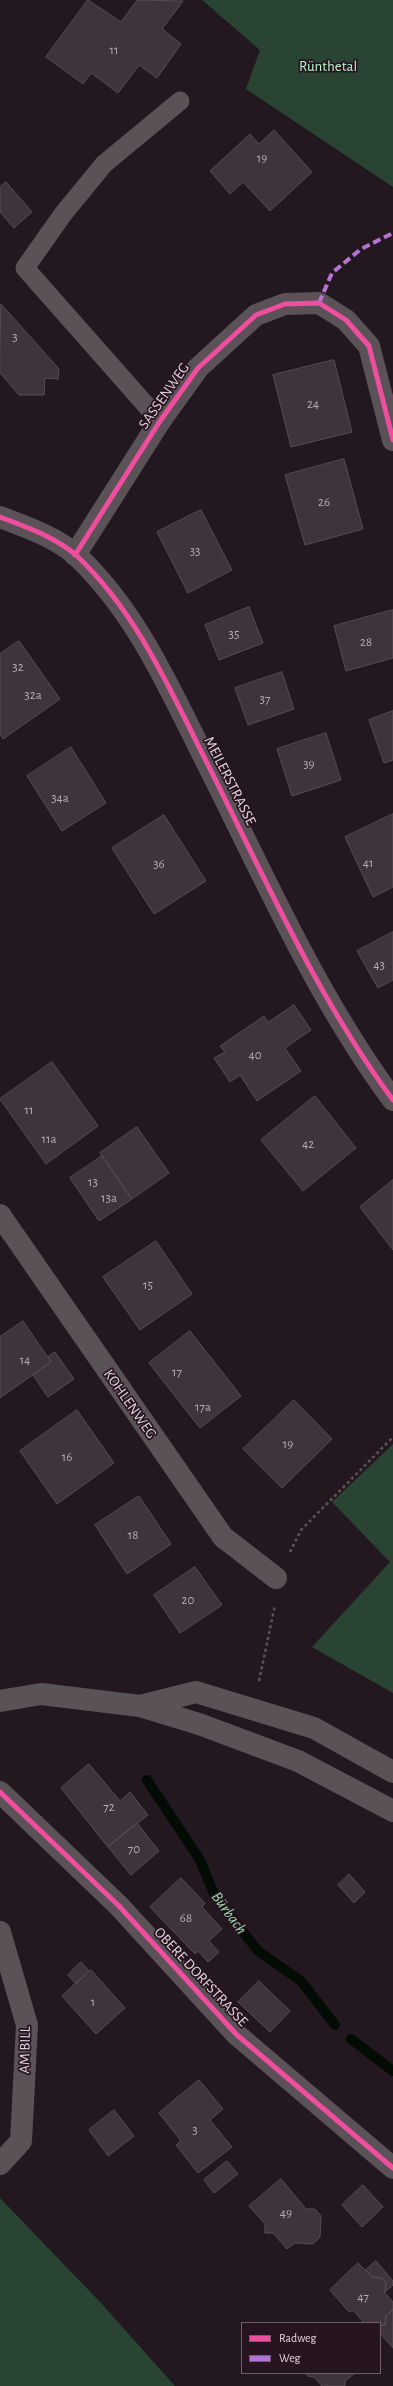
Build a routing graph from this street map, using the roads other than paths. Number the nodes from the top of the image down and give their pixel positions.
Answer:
1 (180, 101) dead end
2 (160, 421) junction
3 (393, 440) edge
4 (0, 517) edge
5 (76, 555) junction
6 (393, 1100) edge
7 (0, 1215) edge
8 (276, 1578) dead end
9 (0, 1701) edge
10 (140, 1706) junction
11 (393, 1772) edge
12 (0, 1792) edge
13 (393, 1812) edge
14 (0, 1932) edge
15 (0, 2164) edge
16 (393, 2168) edge

1 - 2 lane
2 - 3 street, SASSENWEG
2 - 5 street, SASSENWEG
4 - 5 street, MEILERSTRASSE
5 - 6 street, MEILERSTRASSE
7 - 8 street, KOHLENWEG
9 - 10 street
10 - 11 street
10 - 13 street
12 - 16 street, OBERE DORFSTRASSE
14 - 15 street, AM BILL

